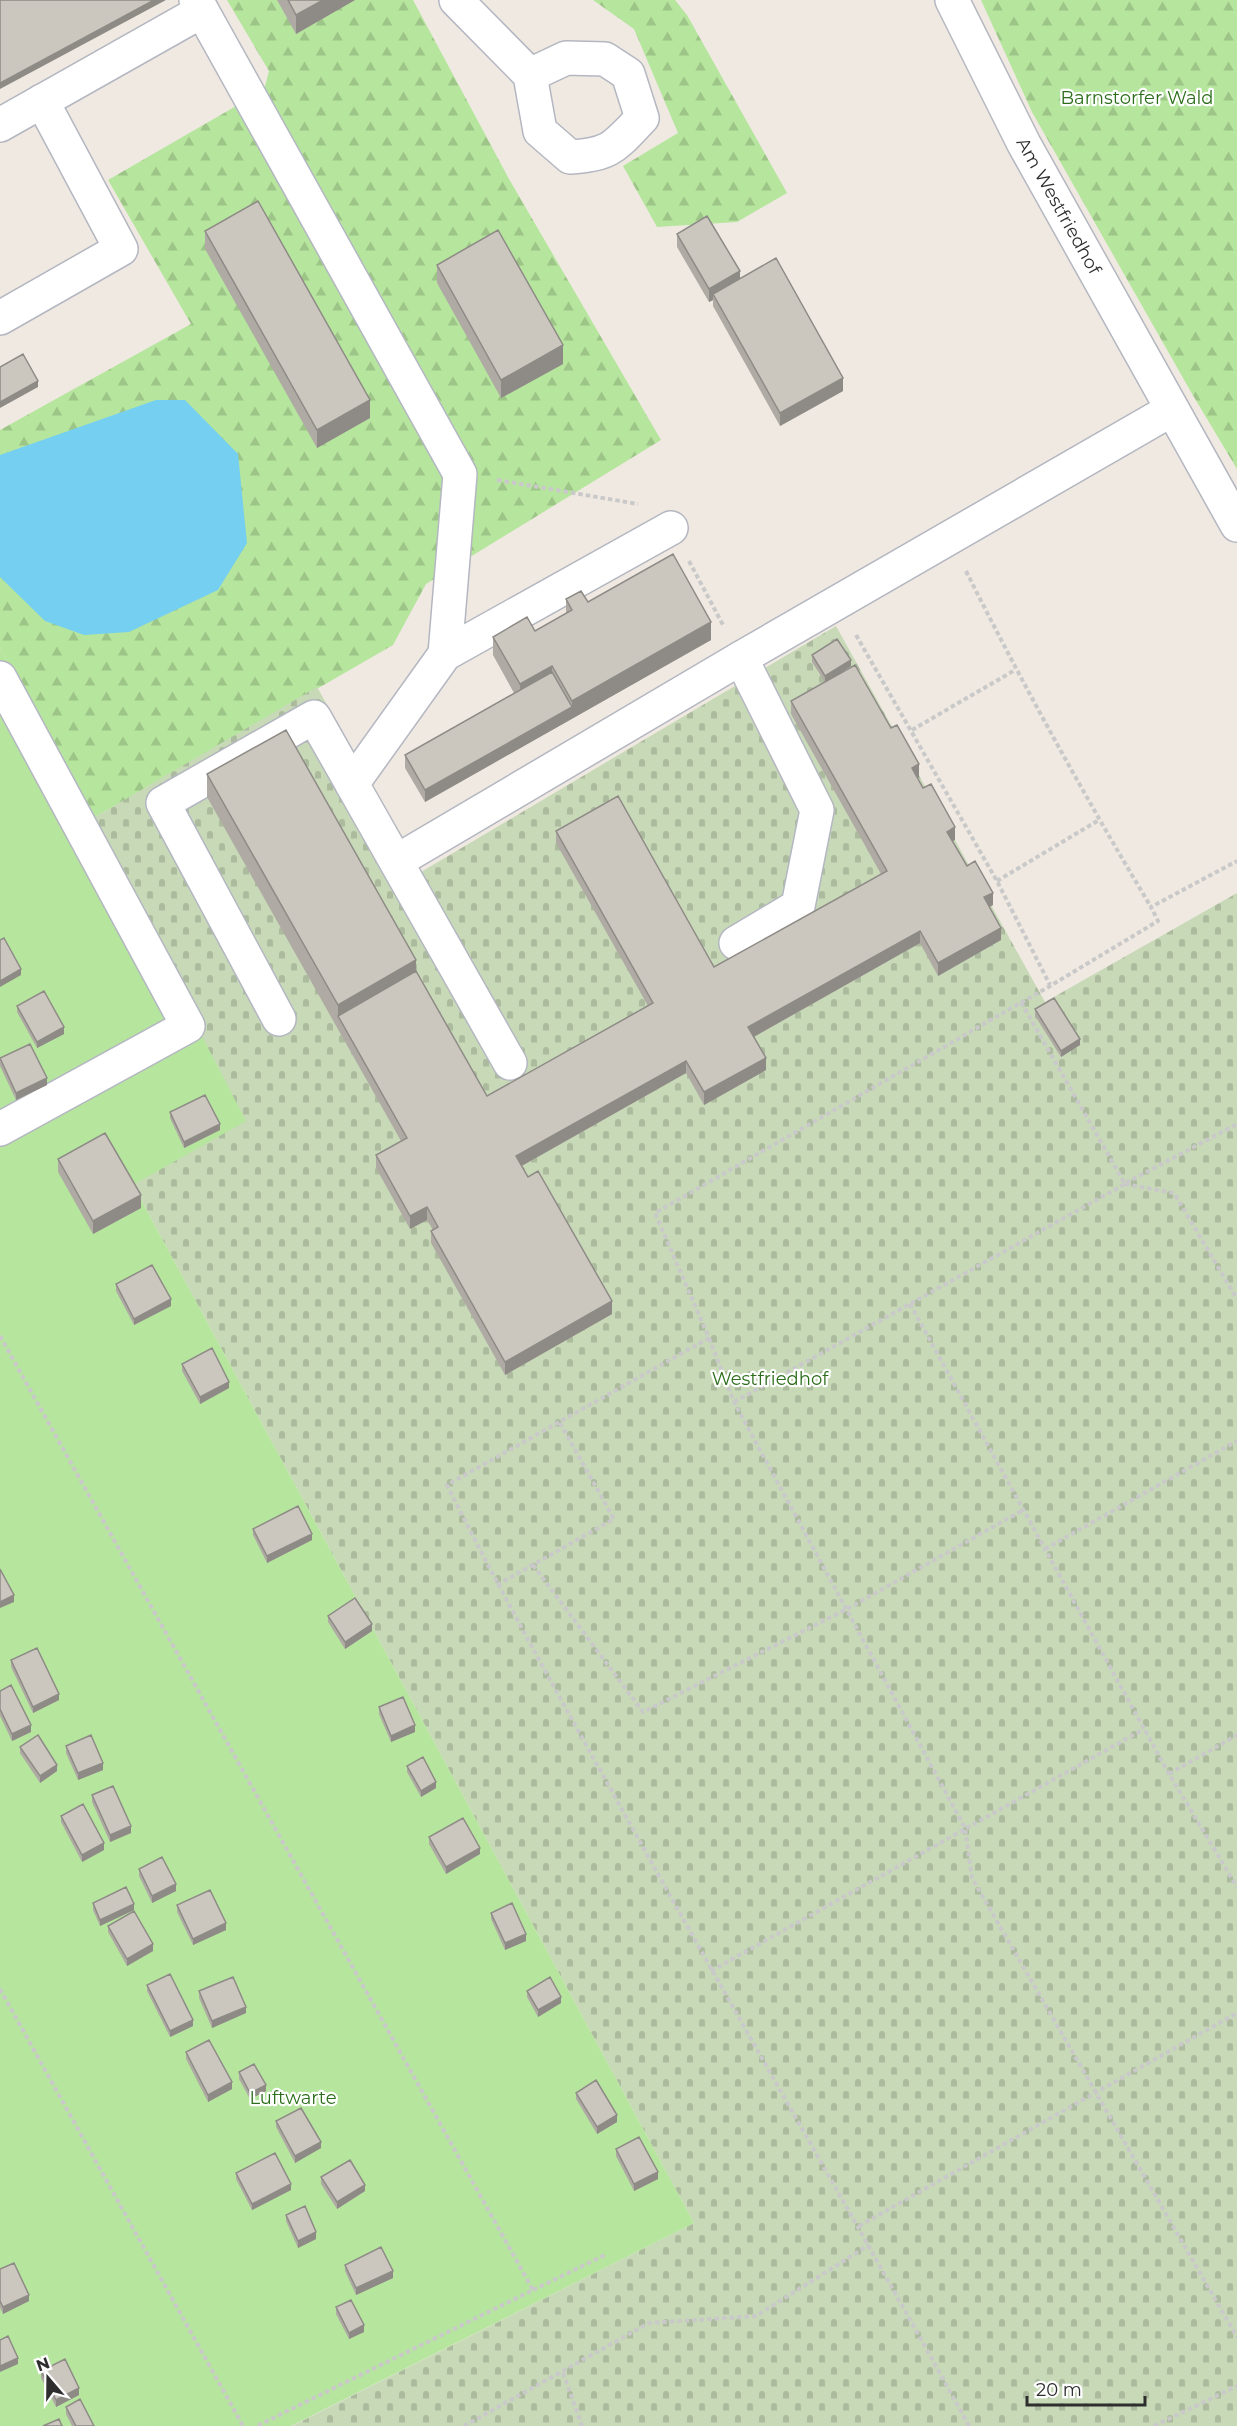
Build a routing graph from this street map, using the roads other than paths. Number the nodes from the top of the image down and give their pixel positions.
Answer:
1 (456, 0) edge
2 (952, 0) edge
3 (199, 5) edge
4 (530, 75) dead end
5 (42, 101) junction
6 (0, 124) edge
7 (0, 318) edge
8 (1171, 410) junction
9 (1237, 525) edge
10 (671, 528) dead end
11 (445, 654) junction
12 (741, 658) junction
13 (0, 678) edge
14 (352, 784) junction
15 (397, 861) junction
16 (736, 943) dead end
17 (279, 1019) dead end
18 (510, 1063) dead end
19 (0, 1129) edge

1 - 4 street
2 - 8 street, Am Westfriedhof
3 - 5 street
3 - 11 street
5 - 6 street
5 - 7 street
8 - 9 street, Am Westfriedhof
8 - 12 street
10 - 11 street
11 - 14 street
12 - 15 street
12 - 16 street
13 - 19 street
14 - 15 street
14 - 17 street
15 - 18 street

